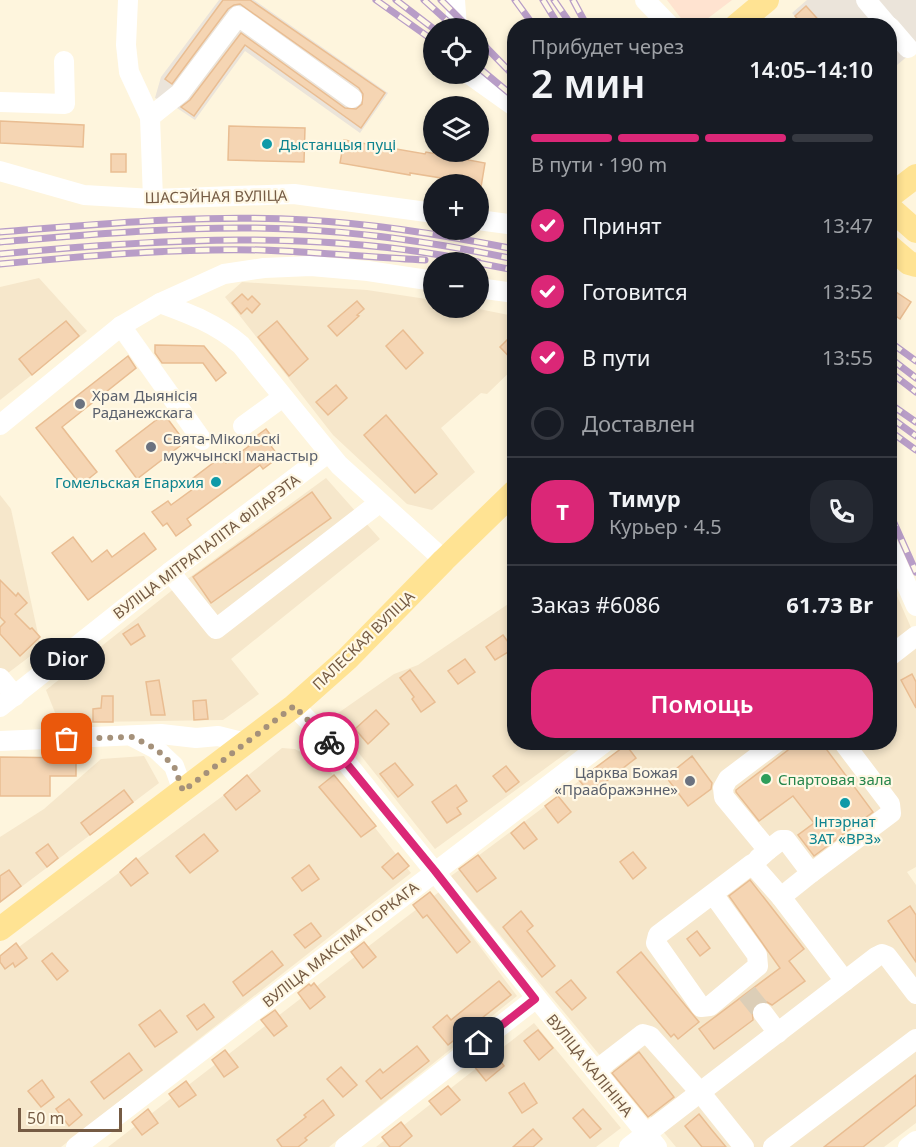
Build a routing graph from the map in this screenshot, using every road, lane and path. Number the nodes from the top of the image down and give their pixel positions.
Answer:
1 (128, 0) edge
2 (455, 0) edge
3 (645, 0) edge
4 (767, 0) edge
5 (866, 0) edge
6 (456, 18) edge
7 (662, 18) edge
8 (746, 18) edge
9 (882, 18) edge
10 (897, 35) edge
11 (908, 48) dead end
12 (64, 61) dead end
13 (483, 84) edge
14 (352, 98) dead end
15 (507, 101) edge
16 (0, 102) edge
17 (150, 117) junction
18 (0, 171) edge
19 (916, 176) edge
20 (897, 191) edge
21 (153, 199) junction
22 (423, 212) edge
23 (897, 214) edge
24 (489, 221) edge
25 (507, 224) edge
26 (916, 231) edge
27 (897, 253) edge
28 (916, 265) edge
29 (423, 279) edge
30 (489, 290) edge
31 (507, 292) edge
32 (160, 303) junction
33 (121, 326) junction
34 (284, 397) junction
35 (0, 425) edge
36 (243, 426) dead end
37 (202, 440) dead end
38 (328, 453) junction
39 (507, 499) edge
40 (379, 503) junction
41 (444, 560) junction
42 (897, 564) edge
43 (170, 572) junction
44 (916, 606) edge
45 (916, 636) edge
46 (897, 651) edge
47 (0, 678) edge
48 (7, 701) edge
49 (294, 706) junction
50 (133, 737) junction
51 (196, 738) junction
52 (0, 741) edge
53 (246, 743) junction
54 (594, 750) edge
55 (767, 750) edge
56 (849, 750) edge
57 (174, 766) junction
58 (183, 791) junction
59 (768, 850) junction
60 (752, 864) junction
61 (435, 871) junction
62 (811, 873) junction
63 (712, 894) junction
64 (781, 897) junction
65 (0, 929) edge
66 (845, 981) junction
67 (916, 994) edge
68 (535, 999) junction
69 (763, 1013) tunnel mouth
70 (777, 1033) junction
71 (916, 1039) edge
72 (595, 1071) junction
73 (700, 1092) junction
74 (651, 1140) edge
75 (916, 1141) edge
76 (76, 1147) edge
77 (345, 1147) edge
78 (629, 1147) edge
79 (744, 1147) edge
80 (773, 1147) edge
81 (908, 1147) edge

1 - 17 street
2 - 6 street
3 - 7 street
4 - 8 main road
5 - 9 street
10 - 11 street
12 - 16 street
13 - 15 street
14 - 17 street
17 - 21 street
18 - 21 street, ШАСЭЙНАЯ ВУЛІЦА
19 - 20 main road
21 - 22 street, ШАСЭЙНАЯ ВУЛІЦА
23 - 26 main road
24 - 25 street
27 - 28 main road
29 - 32 street
30 - 31 street
32 - 33 street
32 - 34 street
33 - 35 street
33 - 37 street
34 - 36 street
34 - 38 street
38 - 40 street
38 - 43 street, ВУЛІЦА МІТРАПАЛІТА ФІЛАРЭТА
39 - 41 main road, ПАЛЕСКАЯ ВУЛІЦА
40 - 41 street
40 - 43 street
41 - 49 main road, ПАЛЕСКАЯ ВУЛІЦА
42 - 44 street
43 - 48 street, ВУЛІЦА МІТРАПАЛІТА ФІЛАРЭТА
45 - 46 street
47 - 48 street
49 - 53 main road, ПАЛЕСКАЯ ВУЛІЦА
49 - 61 street, ВУЛІЦА КАЛІНІНА
50 - 51 street
50 - 52 street
50 - 57 street
51 - 53 street
51 - 57 street
53 - 58 main road, ПАЛЕСКАЯ ВУЛІЦА
54 - 61 street, ВУЛІЦА МАКСІМА ГОРКАГА
55 - 59 street
56 - 62 street
57 - 58 street
58 - 65 main road, ПАЛЕСКАЯ ВУЛІЦА
59 - 60 street
59 - 62 street
60 - 63 street
60 - 64 street
61 - 68 street, ВУЛІЦА КАЛІНІНА
61 - 76 street, ВУЛІЦА МАКСІМА ГОРКАГА
62 - 64 street
63 - 63 street
64 - 66 street
66 - 67 street
66 - 70 street
68 - 72 street, ВУЛІЦА КАЛІНІНА
68 - 77 street
69 - 70 street
70 - 73 street
71 - 80 street
72 - 73 street
72 - 74 street, ВУЛІЦА КАЛІНІНА
73 - 74 street
73 - 79 street
74 - 78 street
75 - 81 street

